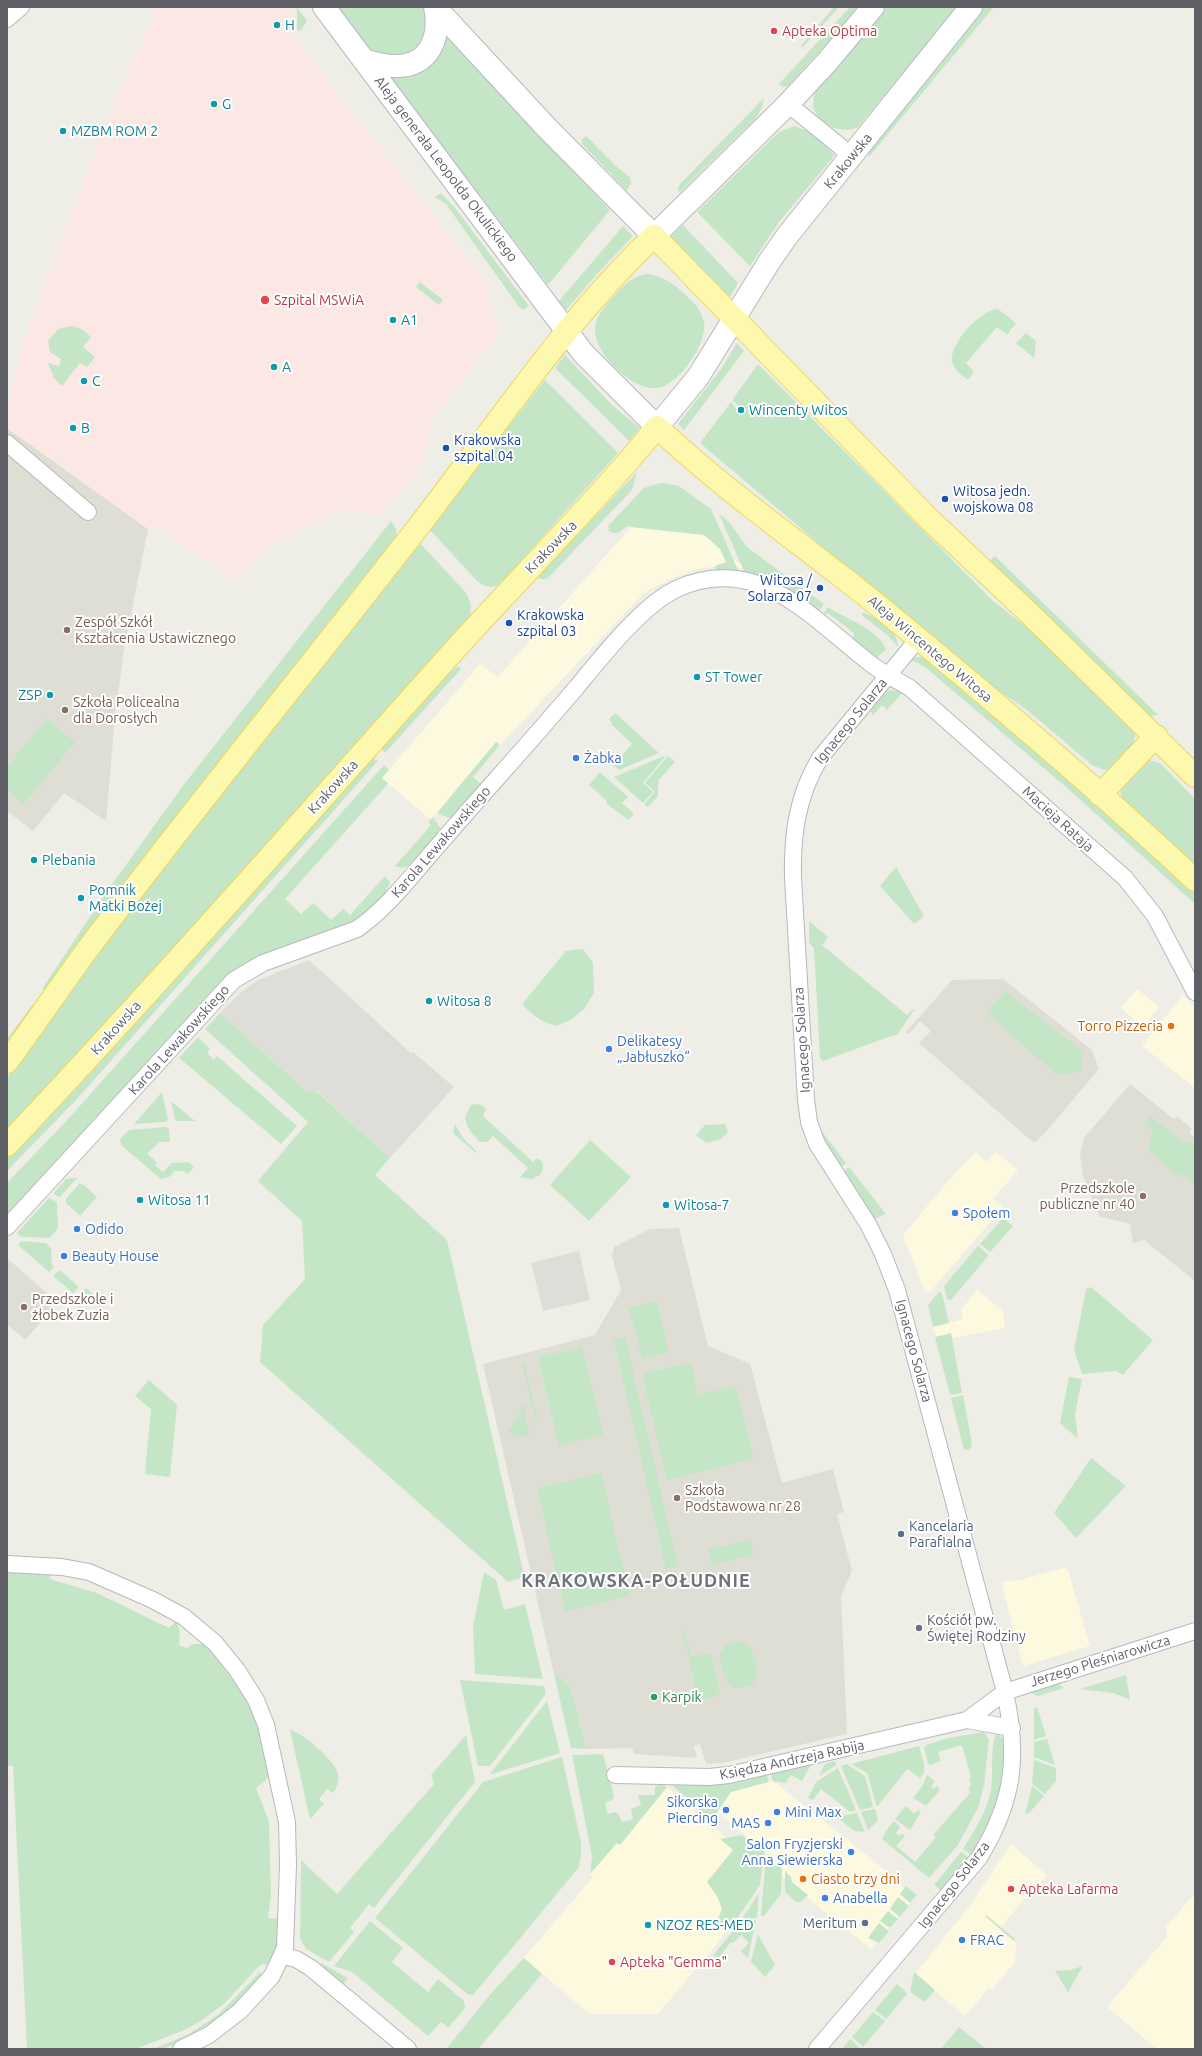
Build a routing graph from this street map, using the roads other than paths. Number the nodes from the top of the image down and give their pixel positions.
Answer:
1 (21, 7) edge
2 (324, 7) edge
3 (435, 7) edge
4 (873, 7) edge
5 (971, 7) edge
6 (7, 20) edge
7 (366, 61) junction
8 (788, 104) junction
9 (851, 158) junction
10 (654, 236) junction
11 (734, 321) junction
12 (566, 332) junction
13 (657, 428) junction
14 (7, 443) edge
15 (88, 512) dead end
16 (918, 639) junction
17 (888, 675) junction
18 (1156, 736) junction
19 (1195, 776) edge
20 (1100, 795) junction
21 (1195, 880) edge
22 (1195, 992) edge
23 (7, 1062) edge
24 (7, 1145) edge
25 (7, 1226) edge
26 (7, 1564) edge
27 (1195, 1631) edge
28 (1005, 1692) junction
29 (967, 1720) junction
30 (1012, 1728) junction
31 (615, 1775) dead end
32 (283, 1956) junction
33 (181, 2049) edge
34 (408, 2049) edge
35 (817, 2049) edge

1 - 6 street
2 - 7 main road, Aleja generała Leopolda Okulickiego
3 - 7 main road
3 - 10 main road
4 - 8 main road
5 - 9 main road, Krakowska
7 - 12 main road, Aleja generała Leopolda Okulickiego
8 - 9 street
8 - 10 main road
9 - 11 main road, Krakowska
10 - 11 main road
10 - 12 main road
11 - 13 main road, Krakowska
11 - 18 main road
12 - 13 main road, Aleja generała Leopolda Okulickiego
12 - 23 main road
13 - 16 main road, Aleja Wincentego Witosa
13 - 24 main road, Krakowska
14 - 15 street
16 - 17 street, Ignacego Solarza
16 - 20 main road, Aleja Wincentego Witosa
17 - 22 street, Macieja Rataja
17 - 25 street, Karola Lewakowskiego
17 - 28 street, Ignacego Solarza
18 - 19 main road
18 - 20 main road
20 - 21 main road, Aleja Wincentego Witosa
26 - 32 street
27 - 28 street, Jerzego Pleśniarowicza
28 - 29 street, Księdza Andrzeja Rabija
28 - 30 street, Ignacego Solarza
29 - 30 street, Księdza Andrzeja Rabija
29 - 31 street, Księdza Andrzeja Rabija
30 - 35 street, Ignacego Solarza
32 - 33 street
32 - 34 street

